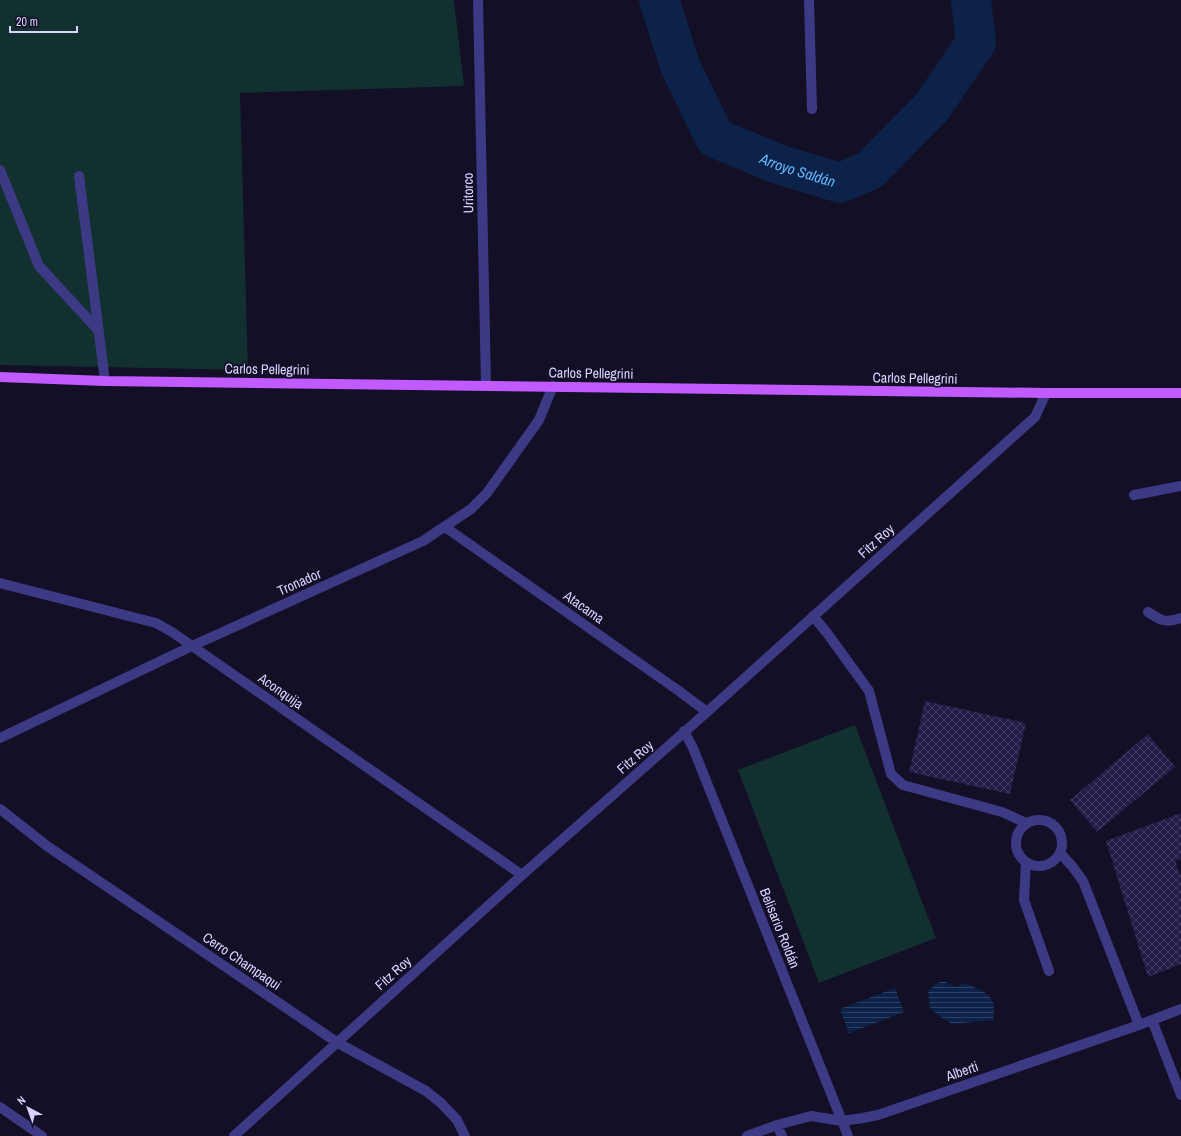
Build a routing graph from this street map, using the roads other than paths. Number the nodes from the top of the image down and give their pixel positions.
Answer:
1 (478, 0) edge
2 (809, 0) edge
3 (812, 109) dead end
4 (0, 170) edge
5 (79, 176) dead end
6 (99, 331) junction
7 (0, 377) edge
8 (105, 381) junction
9 (486, 385) junction
10 (553, 386) junction
11 (1181, 393) edge
12 (1046, 394) junction
13 (1181, 486) edge
14 (1134, 495) dead end
15 (445, 527) junction
16 (0, 583) edge
17 (1148, 612) dead end
18 (813, 616) junction
19 (1181, 618) edge
20 (192, 646) junction
21 (707, 712) junction
22 (684, 732) junction
23 (0, 738) edge
24 (0, 809) edge
25 (1026, 823) junction
26 (1060, 853) junction
27 (1026, 862) junction
28 (522, 875) junction
29 (1048, 971) dead end
30 (1181, 1009) edge
31 (1152, 1020) junction
32 (1139, 1025) junction
33 (338, 1043) junction
34 (1181, 1095) edge
35 (0, 1107) edge
36 (842, 1121) junction
37 (777, 1125) junction
38 (42, 1136) edge
39 (234, 1136) edge
40 (465, 1136) edge
41 (748, 1136) edge
42 (782, 1136) edge
43 (848, 1136) edge

1 - 9 street, Uritorco
2 - 3 street
4 - 6 street
5 - 6 street
6 - 8 street
7 - 8 main road, Carlos Pellegrini
8 - 9 main road, Carlos Pellegrini
9 - 10 main road, Carlos Pellegrini
10 - 12 main road, Carlos Pellegrini
10 - 15 street, Tronador
11 - 12 main road, Carlos Pellegrini
12 - 18 street, Fitz Roy
13 - 14 street
15 - 20 street, Tronador
15 - 21 street, Atacama
16 - 20 street, Aconquija
17 - 19 street
18 - 21 street, Fitz Roy
18 - 25 street
20 - 23 street, Tronador
20 - 28 street, Aconquija
21 - 22 street, Fitz Roy
22 - 28 street, Fitz Roy
22 - 36 street, Belisario Roldán
24 - 33 street, Cerro Champaqui
25 - 26 street
25 - 27 street
26 - 27 street
26 - 32 street
27 - 29 street
28 - 33 street, Fitz Roy
30 - 31 street, Alberti
31 - 32 street, Alberti
31 - 34 street
32 - 36 street, Alberti
33 - 39 street, Fitz Roy
33 - 40 street, Cerro Champaqui
35 - 38 street
36 - 37 street, Alberti
36 - 43 street, Belisario Roldán
37 - 41 street, Alberti
37 - 42 street

